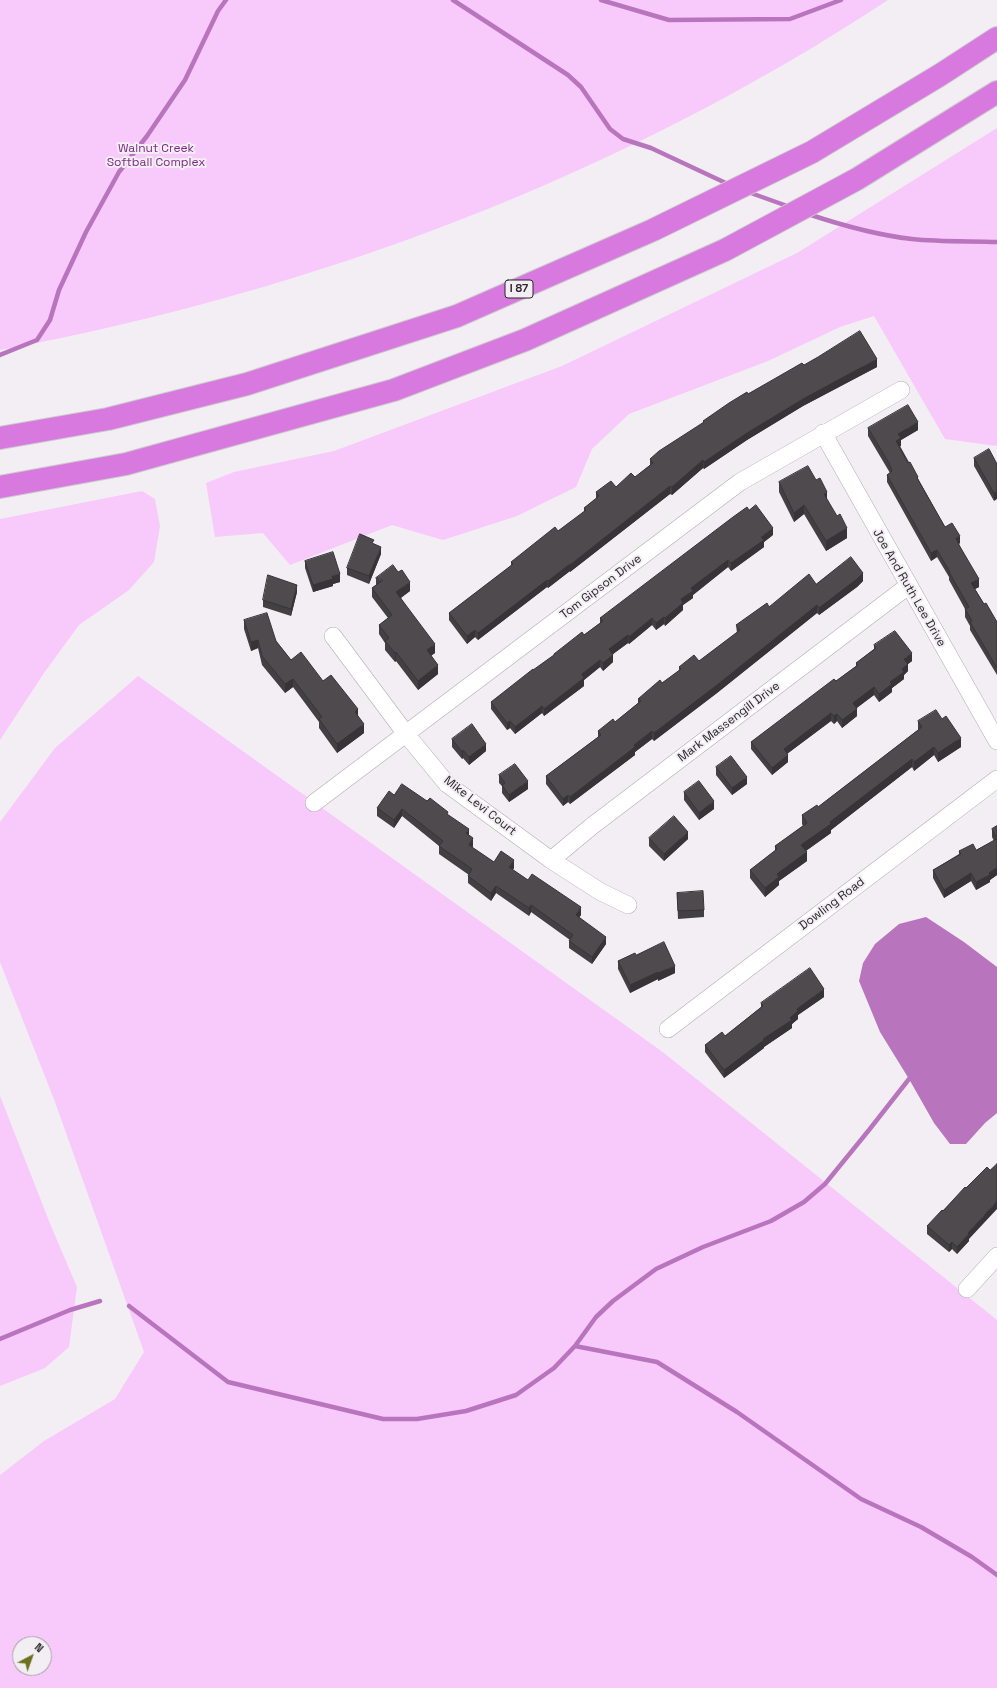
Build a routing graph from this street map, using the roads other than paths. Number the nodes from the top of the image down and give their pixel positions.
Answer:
1 (997, 38) edge
2 (997, 92) edge
3 (901, 390) dead end
4 (823, 434) junction
5 (0, 438) edge
6 (0, 487) edge
7 (908, 586) junction
8 (333, 636) dead end
9 (406, 734) junction
10 (997, 741) edge
11 (997, 779) edge
12 (314, 804) dead end
13 (551, 860) junction
14 (628, 904) dead end
15 (668, 1029) dead end
16 (997, 1256) edge
17 (967, 1289) dead end

1 - 5 highway, I 87
2 - 6 highway
3 - 4 street, Tom Gipson Drive
4 - 7 street, Joe And Ruth Lee Drive
4 - 9 street, Tom Gipson Drive
7 - 10 street, Joe And Ruth Lee Drive
7 - 13 street, Mark Massengill Drive
8 - 9 street, Mike Levi Court
9 - 12 street, Tom Gipson Drive
9 - 13 street, Mike Levi Court
11 - 15 street, Dowling Road
13 - 14 street, Mike Levi Court
16 - 17 street

